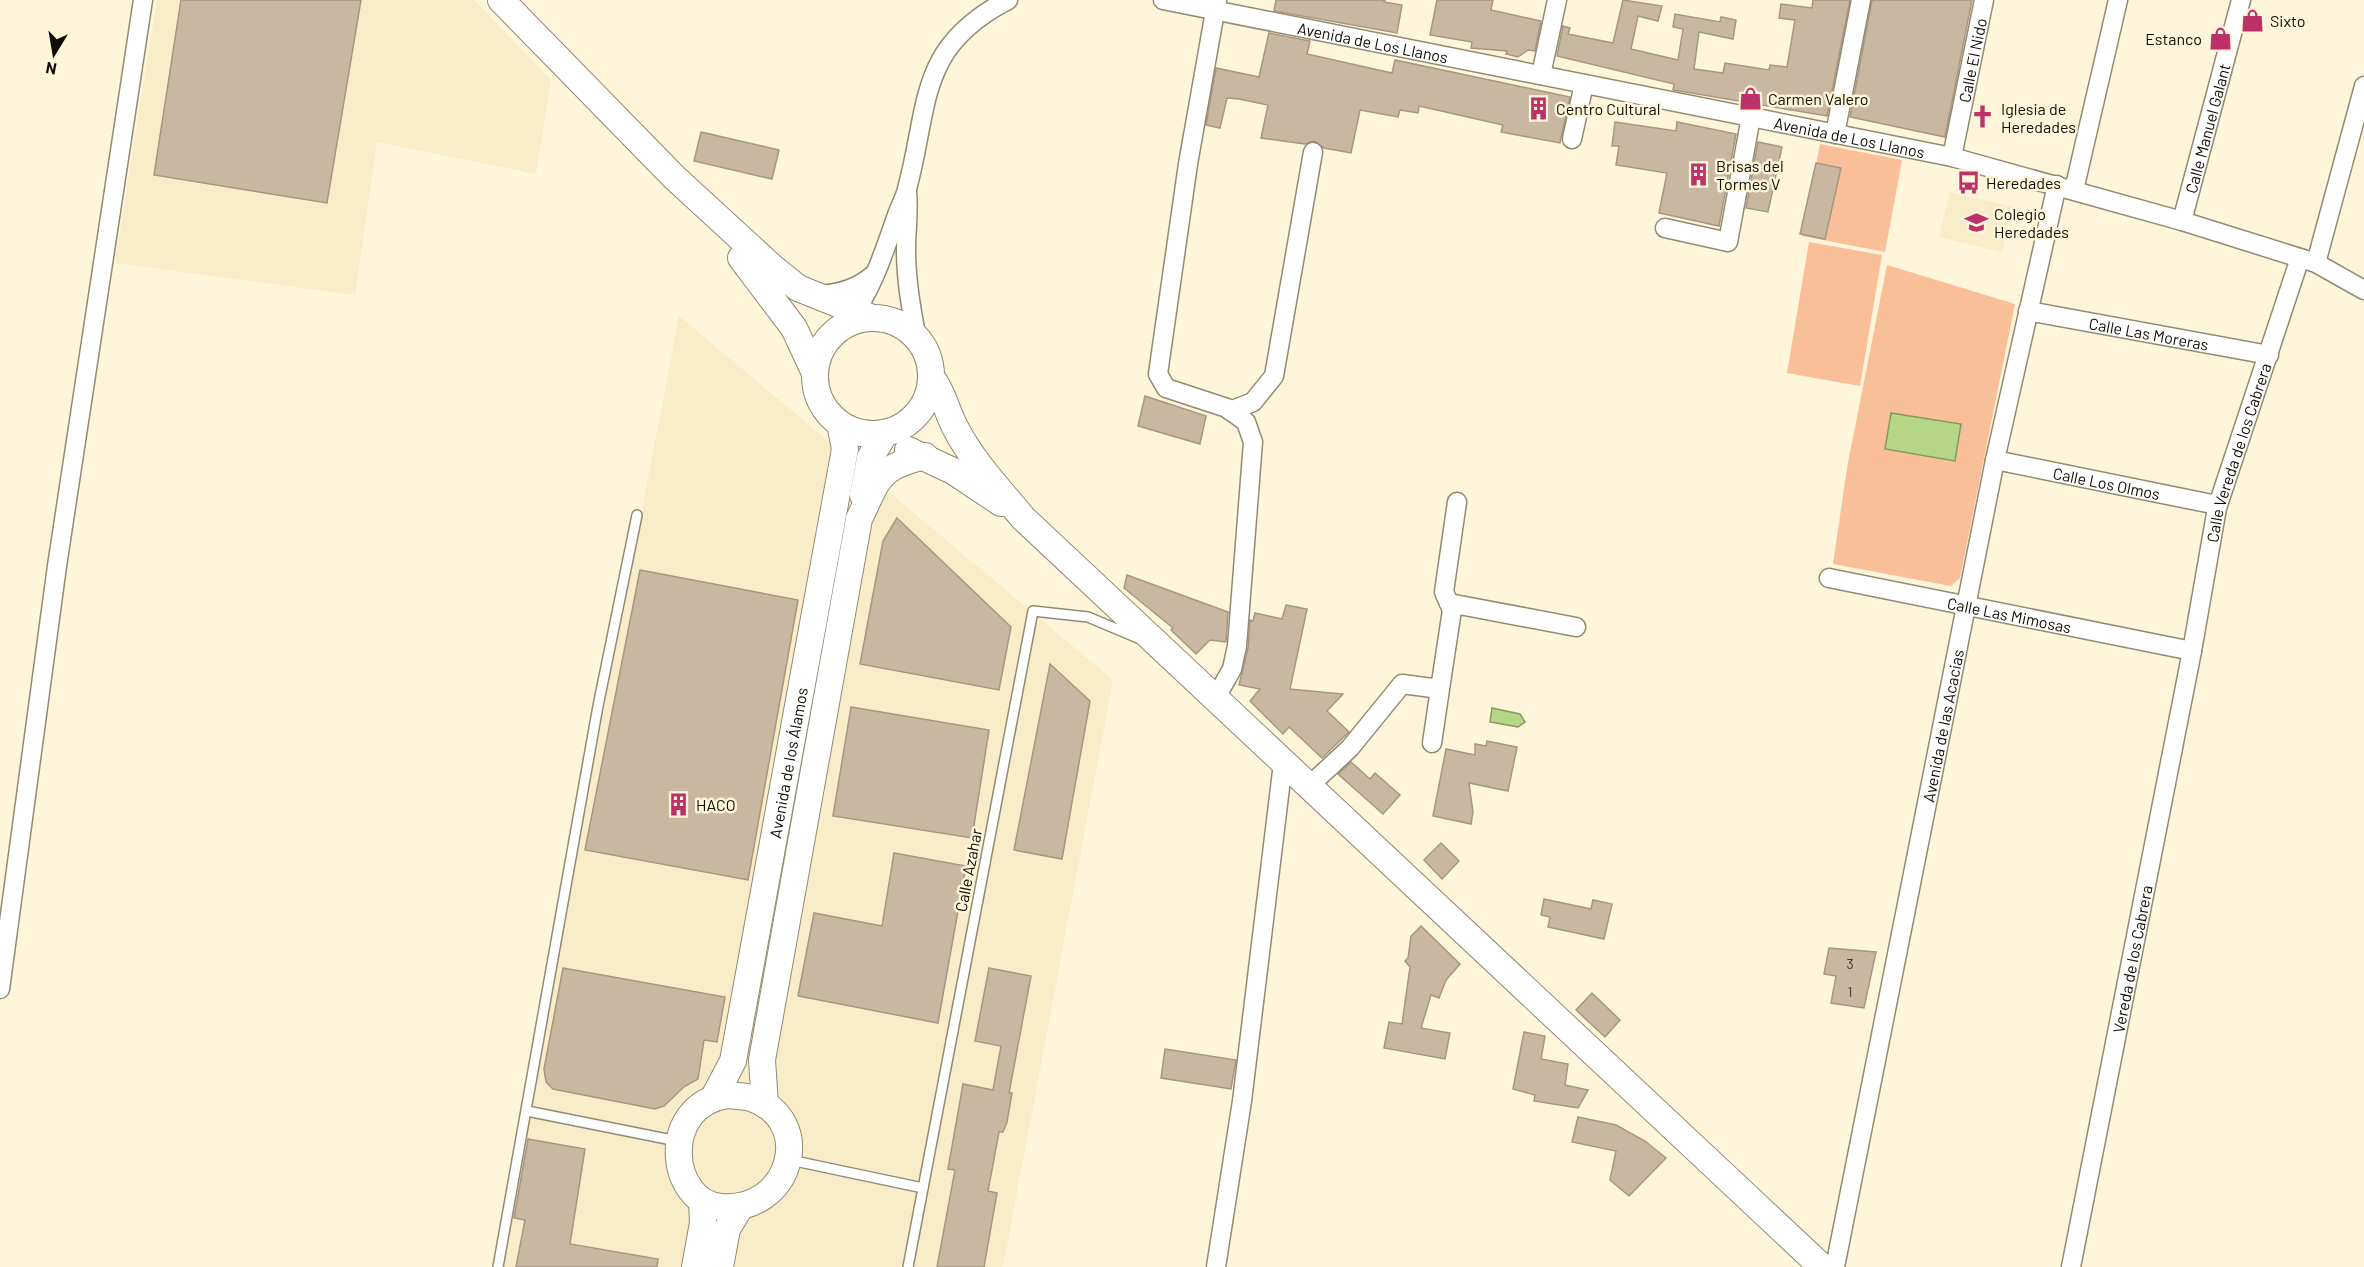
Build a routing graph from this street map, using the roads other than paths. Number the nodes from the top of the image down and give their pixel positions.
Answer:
1 (143, 0) edge
2 (501, 0) edge
3 (1008, 0) edge
4 (1162, 0) edge
5 (1557, 0) edge
6 (1861, 0) edge
7 (1984, 0) edge
8 (2118, 0) edge
9 (2241, 0) edge
10 (1216, 5) edge
11 (1541, 75) junction
12 (1584, 84) junction
13 (2363, 92) edge
14 (1751, 117) junction
15 (1835, 134) junction
16 (1572, 139) dead end
17 (1313, 152) dead end
18 (1952, 157) junction
19 (674, 177) junction
20 (2065, 188) junction
21 (907, 191) junction
22 (2182, 221) junction
23 (1665, 228) dead end
24 (2308, 260) junction
25 (876, 272) junction
26 (2364, 290) edge
27 (816, 295) junction
28 (2028, 311) junction
29 (858, 317) junction
30 (916, 335) junction
31 (2269, 355) junction
32 (814, 371) junction
33 (932, 378) junction
34 (1230, 411) junction
35 (840, 424) junction
36 (878, 436) junction
37 (925, 456) junction
38 (1995, 460) junction
39 (1457, 502) dead end
40 (2217, 505) junction
41 (637, 515) dead end
42 (1023, 518) junction
43 (859, 519) junction
44 (1829, 578) dead end
45 (1449, 603) junction
46 (1966, 605) junction
47 (1576, 627) dead end
48 (1160, 647) junction
49 (2192, 651) junction
50 (1440, 689) junction
51 (1215, 699) junction
52 (1432, 742) dead end
53 (1283, 763) junction
54 (1308, 787) junction
55 (0, 989) edge
56 (714, 1097) junction
57 (765, 1105) junction
58 (527, 1111) junction
59 (679, 1141) junction
60 (789, 1160) junction
61 (922, 1188) junction
62 (702, 1201) junction
63 (741, 1206) junction
64 (498, 1267) edge
65 (695, 1267) edge
66 (720, 1267) edge
67 (908, 1267) edge
68 (1216, 1267) edge
69 (1822, 1267) edge
70 (1835, 1267) edge
71 (2072, 1267) edge

1 - 55 street
2 - 19 main road
3 - 21 street
4 - 10 street, Avenida de Los Llanos
5 - 11 street
6 - 15 street
7 - 18 street, Calle El Nido
8 - 20 street, Avenida de las Acacias
9 - 22 street, Calle Manuel Galant
10 - 11 street, Avenida de Los Llanos
10 - 34 street
11 - 12 street, Avenida de Los Llanos
12 - 14 street, Avenida de Los Llanos
12 - 16 street
13 - 24 street, Calle Vereda de los Cabrera
14 - 15 street, Avenida de Los Llanos
14 - 23 street
15 - 18 street, Avenida de Los Llanos
17 - 34 street
18 - 20 street, Avenida de Los Llanos
19 - 27 main road
19 - 32 main road
20 - 22 street, Avenida de Los Llanos
20 - 28 street, Avenida de las Acacias
21 - 25 street
21 - 30 street
22 - 24 street, Avenida de Los Llanos
24 - 26 street, Avenida de Los Llanos
24 - 31 street, Calle Vereda de los Cabrera
25 - 27 street
25 - 29 street
27 - 29 main road
28 - 31 street, Calle Las Moreras
28 - 38 street, Avenida de las Acacias
29 - 30 main road
29 - 32 main road
30 - 33 main road
31 - 40 street, Calle Vereda de los Cabrera
32 - 35 main road
33 - 36 main road
33 - 42 main road
34 - 51 street
35 - 36 main road
35 - 56 main road, Avenida de los Álamos
36 - 37 main road
36 - 43 main road, Avenida de los Álamos
37 - 42 main road
37 - 43 main road, Avenida de los Álamos
38 - 40 street, Calle Los Olmos
38 - 46 street, Avenida de las Acacias
39 - 45 street
40 - 49 street, Calle Vereda de los Cabrera
41 - 58 lane
42 - 48 main road
43 - 57 main road, Avenida de los Álamos
44 - 46 street, Calle Las Mimosas
45 - 47 street
45 - 50 street
46 - 49 street, Calle Las Mimosas
46 - 70 street, Avenida de las Acacias
48 - 51 main road
48 - 61 lane, Calle Azahar
49 - 71 street, Vereda de los Cabrera
50 - 52 street
50 - 54 street
51 - 53 main road
53 - 54 main road
53 - 68 street
54 - 69 main road
56 - 57 main road
56 - 59 main road
57 - 60 main road
58 - 59 lane
58 - 64 lane
59 - 62 main road
60 - 61 lane
60 - 63 main road
61 - 67 lane, Calle Azahar
62 - 63 main road
62 - 65 main road
63 - 66 main road

